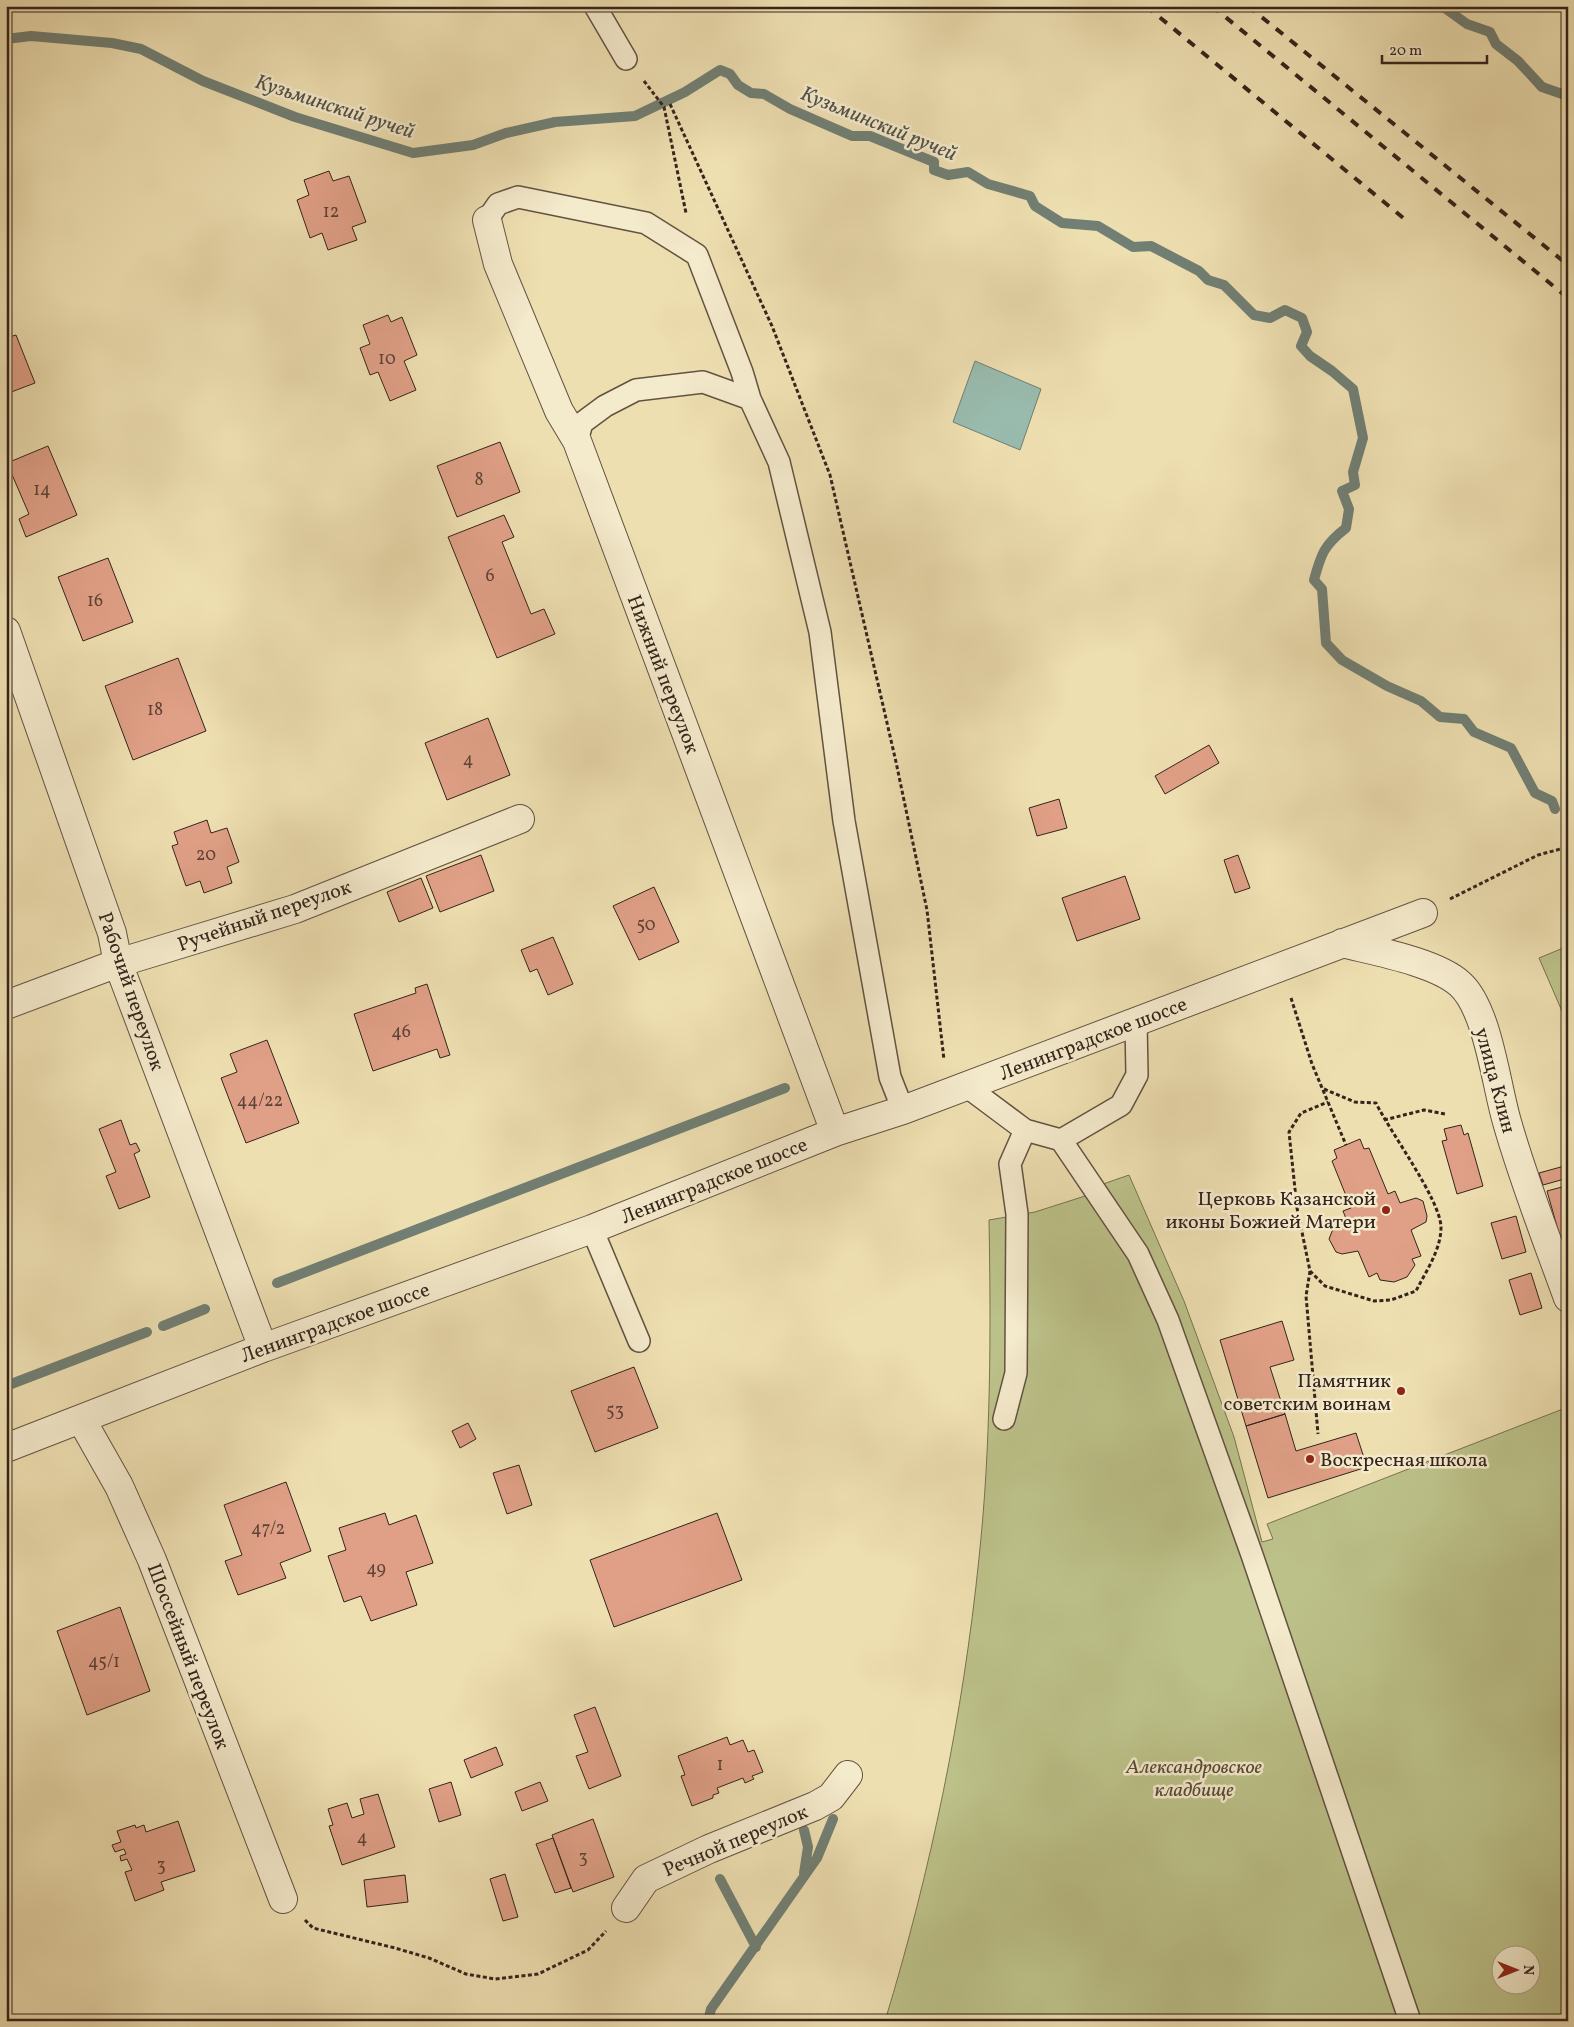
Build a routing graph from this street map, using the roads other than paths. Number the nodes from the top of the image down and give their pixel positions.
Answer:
1 (595, 6) edge
2 (626, 59) dead end
3 (488, 220) joint
4 (750, 399) junction
5 (577, 441) junction
6 (6, 631) edge
7 (520, 819) dead end
8 (1423, 913) road end
9 (1342, 943) junction
10 (118, 963) junction
11 (6, 1005) edge
12 (1136, 1021) junction
13 (966, 1086) junction
14 (904, 1110) junction
15 (1025, 1130) junction
16 (835, 1132) junction
17 (1061, 1140) junction
18 (592, 1229) junction
19 (1568, 1298) edge
20 (639, 1340) dead end
21 (263, 1348) junction
22 (81, 1419) junction
23 (1004, 1419) dead end
24 (6, 1448) edge
25 (848, 1775) dead end
26 (283, 1899) road end
27 (626, 1908) road end
28 (1410, 2021) edge

1 - 2 lane
3 - 4 lane
3 - 5 street, Нижний переулок
4 - 5 lane
4 - 14 lane
5 - 16 street, Нижний переулок
6 - 10 street, Рабочий переулок
7 - 10 street, Ручейный переулок
8 - 9 street, Ленинградское шоссе
9 - 12 street, Ленинградское шоссе
9 - 19 street, улица Клин
10 - 11 street, Ручейный переулок
10 - 21 street, Рабочий переулок
12 - 13 street, Ленинградское шоссе
12 - 17 lane
13 - 14 street, Ленинградское шоссе
13 - 15 lane
14 - 16 street, Ленинградское шоссе
15 - 17 lane
15 - 23 lane
16 - 18 street, Ленинградское шоссе
17 - 28 lane
18 - 20 lane
18 - 21 street, Ленинградское шоссе
21 - 22 street, Ленинградское шоссе
22 - 24 street, Ленинградское шоссе
22 - 26 street, Шоссейный переулок
25 - 27 street, Речной переулок

